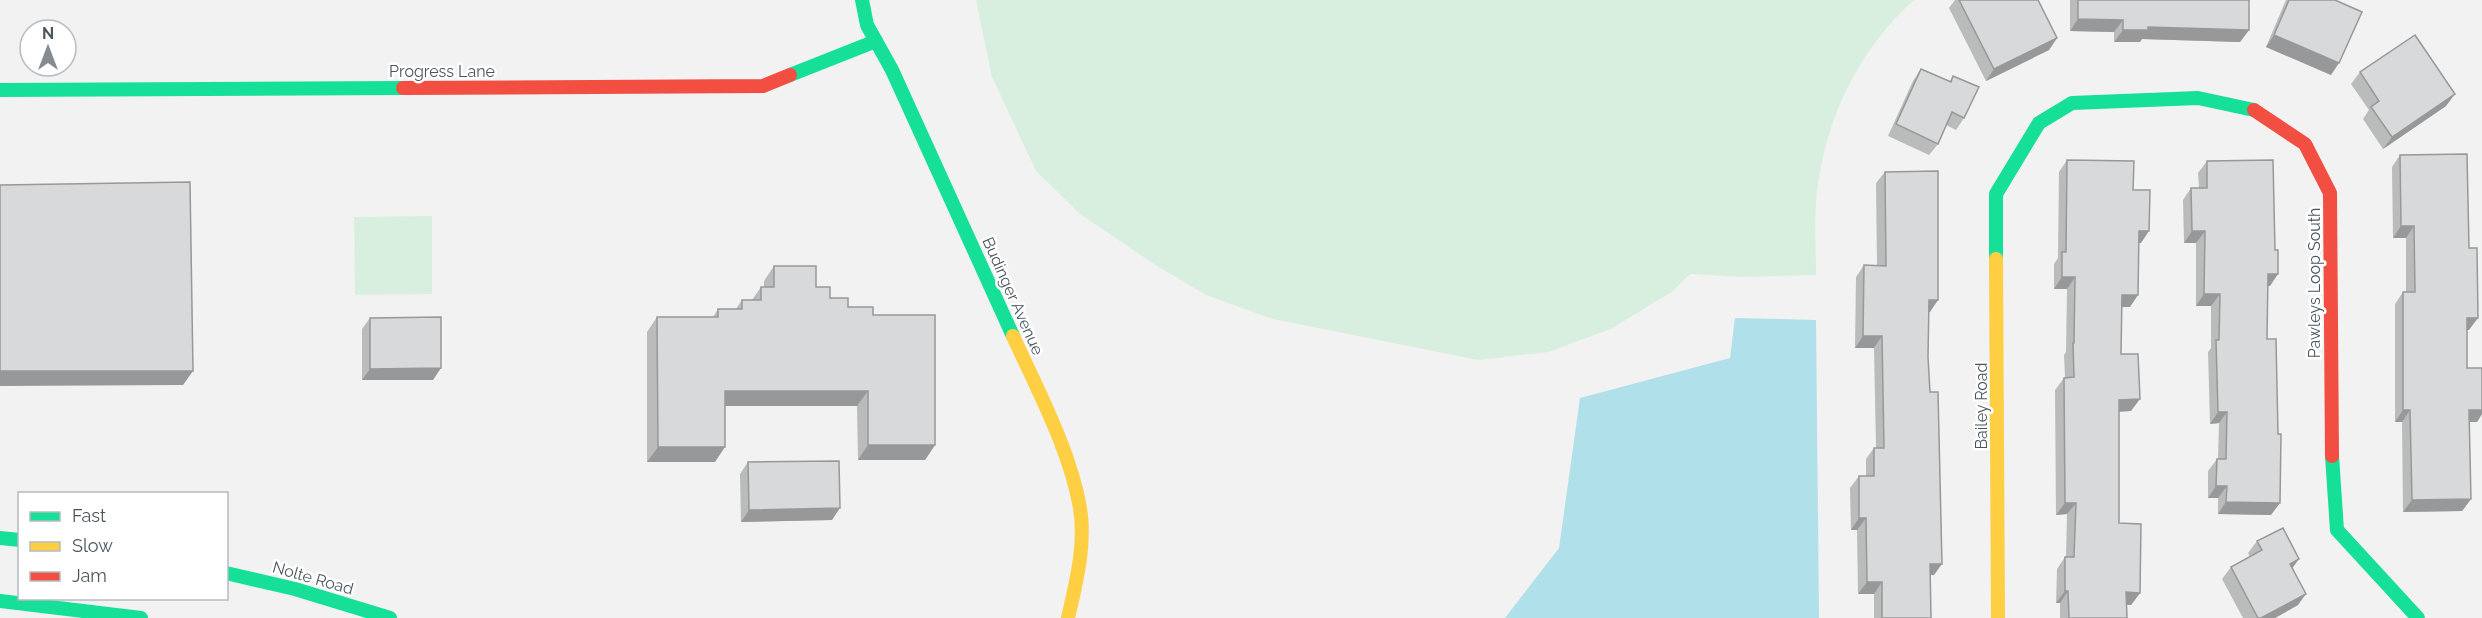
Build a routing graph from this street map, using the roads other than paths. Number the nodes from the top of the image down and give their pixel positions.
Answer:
1 (862, 0) edge
2 (876, 41) junction
3 (0, 90) edge
4 (1996, 194) joint
5 (0, 538) edge
6 (18, 540) edge
7 (228, 573) edge
8 (0, 601) edge
9 (141, 618) edge
10 (390, 618) edge
11 (1068, 618) edge
12 (1998, 618) edge
13 (2418, 618) edge

1 - 2 street, Budinger Avenue
2 - 3 street, Progress Lane
2 - 11 street, Budinger Avenue
4 - 12 street, Bailey Road
4 - 13 street, Pawleys Loop South
5 - 6 street
7 - 10 street, Nolte Road
8 - 9 street

